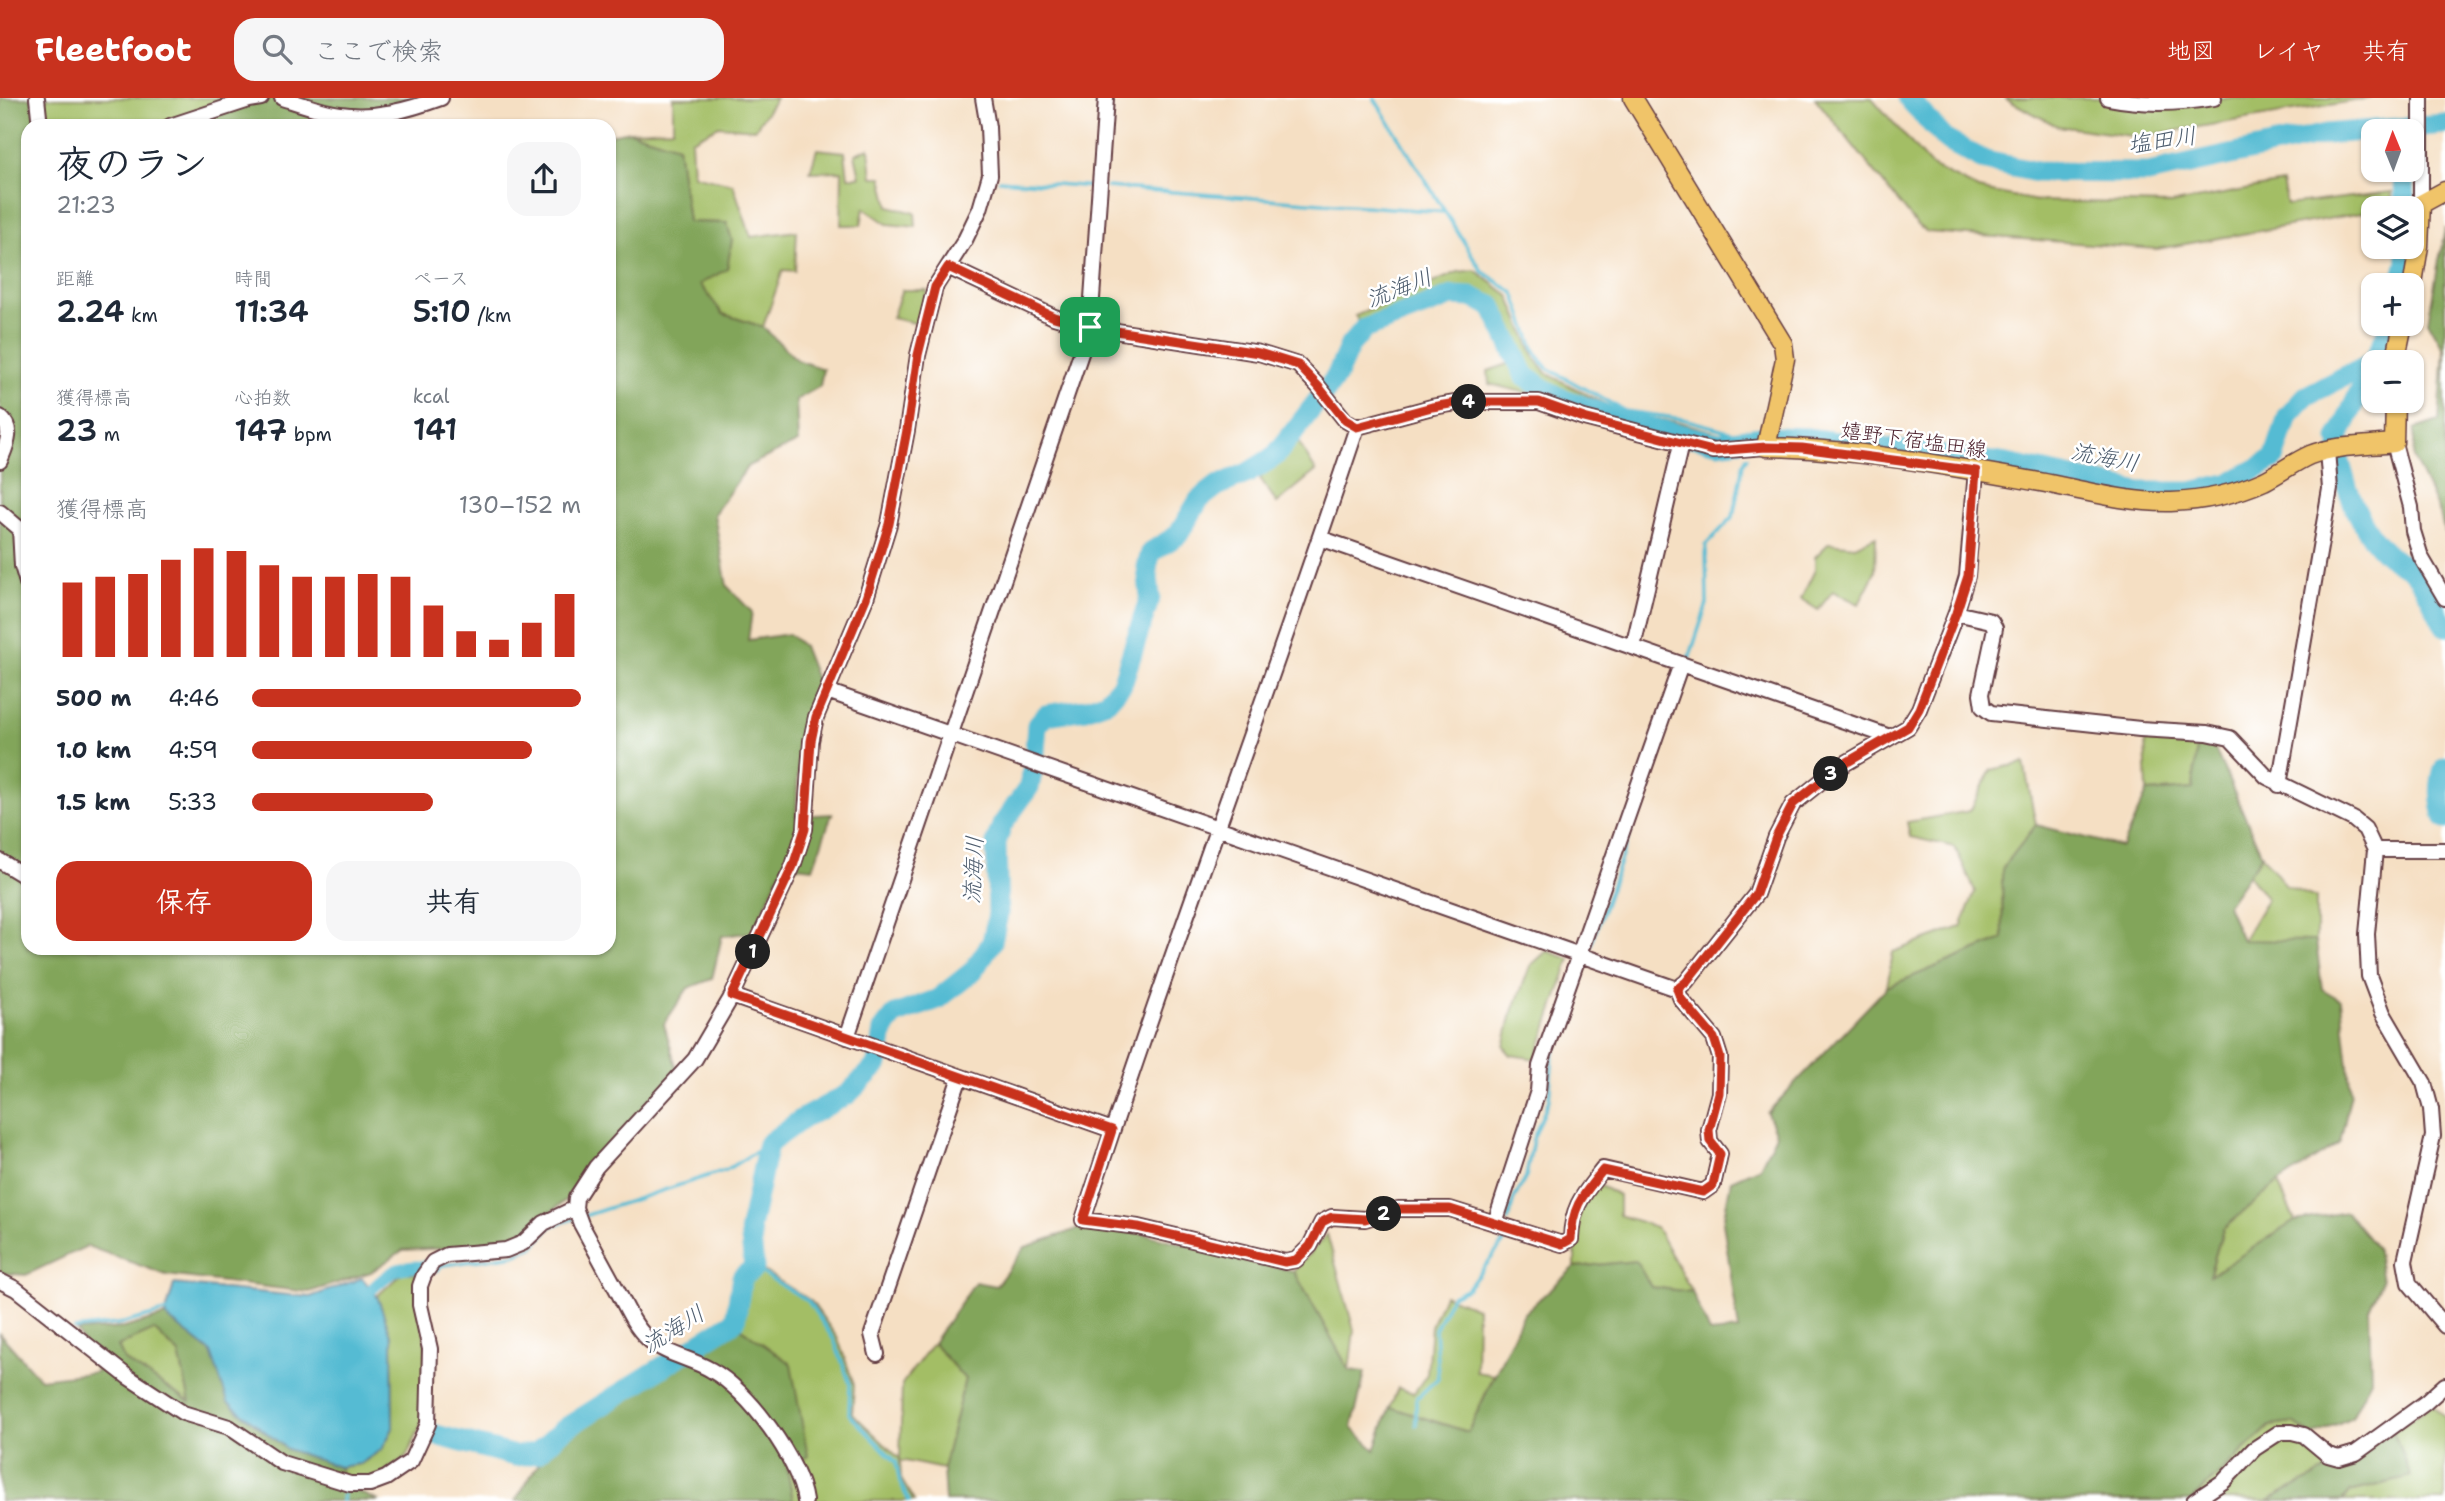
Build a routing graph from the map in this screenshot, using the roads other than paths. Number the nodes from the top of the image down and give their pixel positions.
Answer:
1 (37, 98) edge
2 (261, 98) edge
3 (282, 98) edge
4 (441, 98) edge
5 (983, 98) edge
6 (1106, 98) edge
7 (1633, 98) edge
8 (2108, 98) edge
9 (2214, 98) edge
10 (2421, 98) edge
11 (39, 119) edge
12 (191, 119) edge
13 (2445, 191) edge
14 (2421, 195) junction
15 (948, 267) junction
16 (2415, 273) edge
17 (1090, 327) junction
18 (2395, 413) edge
19 (0, 417) edge
20 (1357, 427) junction
21 (2394, 443) junction
22 (1681, 444) junction
23 (1766, 447) junction
24 (2327, 450) junction
25 (0, 461) edge
26 (1976, 471) junction
27 (0, 512) edge
28 (1320, 538) junction
29 (21, 548) edge
30 (2445, 598) edge
31 (1956, 613) junction
32 (1633, 647) junction
33 (1681, 664) junction
34 (827, 691) junction
35 (951, 735) junction
36 (1890, 737) junction
37 (2279, 785) junction
38 (1219, 827) junction
39 (2375, 850) junction
40 (2445, 850) edge
41 (0, 861) edge
42 (21, 873) edge
43 (1578, 953) junction
44 (1677, 989) junction
45 (732, 996) junction
46 (847, 1037) junction
47 (960, 1077) junction
48 (1112, 1130) junction
49 (575, 1208) junction
50 (1495, 1223) junction
51 (0, 1281) edge
52 (2445, 1326) edge
53 (877, 1354) dead end
54 (2445, 1385) edge
55 (805, 1501) edge
56 (2194, 1501) edge

1 - 11 street
2 - 12 street
3 - 4 street
5 - 15 street
6 - 17 street
7 - 23 main road
8 - 9 street
10 - 14 street
13 - 14 main road
14 - 16 main road
15 - 17 street
15 - 34 street
17 - 20 street
17 - 35 street
18 - 21 main road
19 - 25 street
20 - 22 street
20 - 28 street
21 - 24 main road, 嬉野下宿塩田線
21 - 30 street
22 - 23 street
22 - 32 street
23 - 26 main road, 嬉野下宿塩田線
24 - 26 main road, 嬉野下宿塩田線
24 - 37 street
26 - 31 street
27 - 29 street
28 - 32 street
28 - 38 street
31 - 36 street
31 - 37 street
32 - 33 street
33 - 36 street
33 - 43 street
34 - 35 street
34 - 45 street
35 - 38 street
35 - 46 street
36 - 44 street
37 - 39 street
38 - 43 street
38 - 48 street
39 - 40 street
39 - 52 street
41 - 42 street
43 - 44 street
43 - 50 street
44 - 50 street
45 - 46 street
45 - 49 street
46 - 47 street
47 - 48 street
47 - 53 street
48 - 50 street
49 - 51 street
49 - 55 street
54 - 56 street

